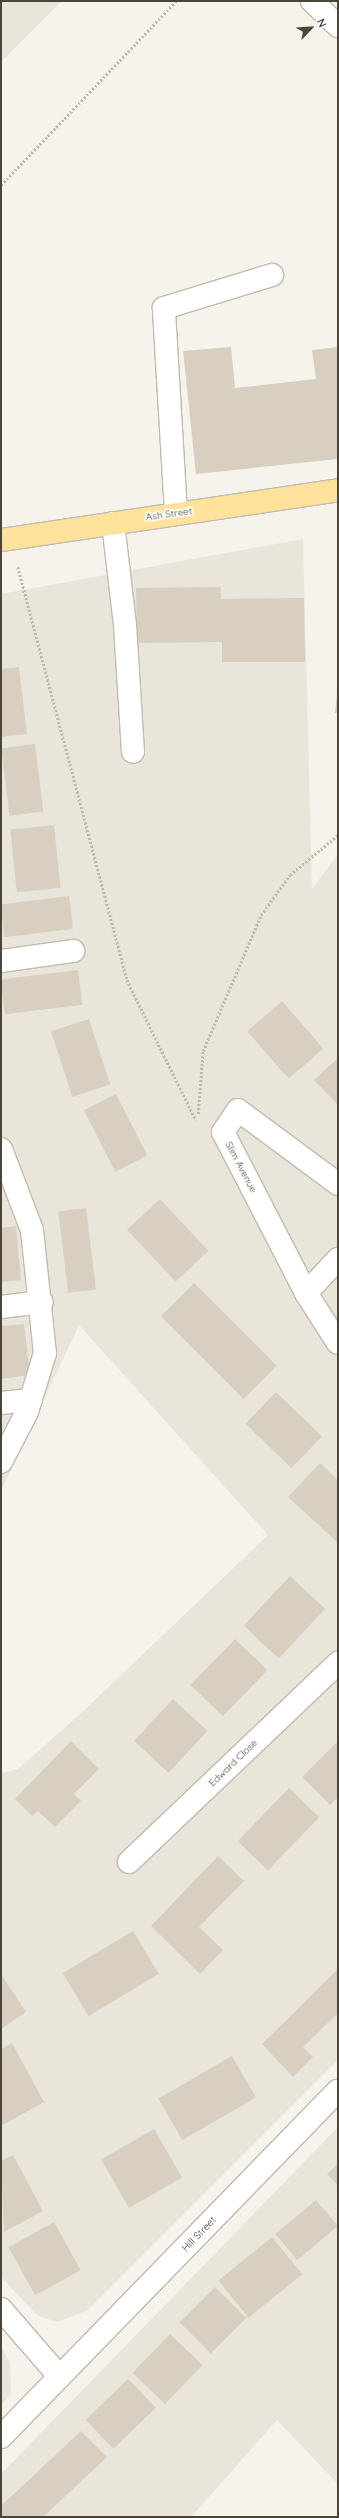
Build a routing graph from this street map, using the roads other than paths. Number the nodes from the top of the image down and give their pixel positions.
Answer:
1 (312, 1) edge
2 (338, 26) edge
3 (272, 275) dead end
4 (338, 490) edge
5 (176, 513) junction
6 (113, 523) junction
7 (6, 538) edge
8 (134, 752) dead end
9 (73, 951) dead end
10 (1, 961) edge
11 (1, 1149) edge
12 (338, 1184) edge
13 (10, 1195) edge
14 (338, 1259) edge
15 (306, 1293) junction
16 (42, 1302) junction
17 (1, 1307) edge
18 (338, 1343) edge
19 (31, 1400) junction
20 (1, 1403) edge
21 (1, 1462) edge
22 (338, 1663) edge
23 (129, 1862) dead end
24 (338, 2091) edge
25 (1, 2309) edge
26 (59, 2376) junction
27 (1, 2438) edge

1 - 2 street
3 - 5 street
4 - 5 main road, Ash Street
5 - 6 main road, Ash Street
6 - 7 main road, Ash Street
6 - 8 street
9 - 10 street
11 - 13 street
12 - 15 street, Slim Avenue
13 - 16 street
14 - 15 street
15 - 18 street, Slim Avenue
16 - 17 street
16 - 19 street
19 - 20 street
19 - 21 street
22 - 23 street, Edward Close
24 - 26 street, Hill Street
25 - 26 street
26 - 27 street, Hill Street

